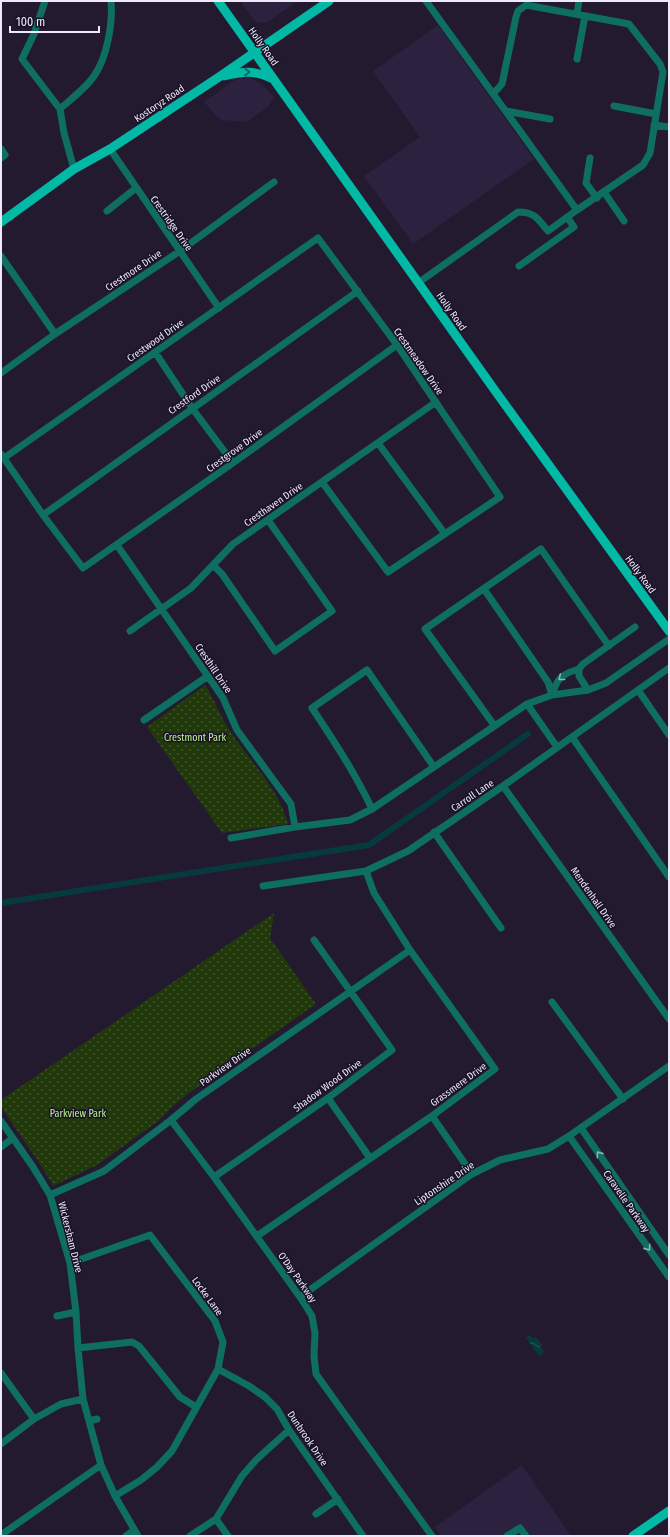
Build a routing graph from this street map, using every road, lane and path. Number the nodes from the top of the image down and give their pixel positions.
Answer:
1 (45, 1) edge
2 (111, 1) edge
3 (218, 1) edge
4 (329, 1) edge
5 (426, 1) edge
6 (579, 1) edge
7 (577, 14) junction
8 (585, 16) junction
9 (254, 52) junction
10 (577, 59) dead end
11 (219, 77) junction
12 (274, 80) junction
13 (493, 94) junction
14 (614, 106) dead end
15 (60, 109) junction
16 (506, 111) junction
17 (656, 114) junction
18 (550, 119) dead end
19 (654, 125) junction
20 (669, 127) edge
21 (1, 149) edge
22 (110, 149) junction
23 (1, 158) edge
24 (590, 158) dead end
25 (74, 170) junction
26 (274, 182) dead end
27 (136, 188) junction
28 (604, 192) junction
29 (597, 198) junction
30 (577, 210) junction
31 (106, 211) dead end
32 (567, 217) junction
33 (624, 221) dead end
34 (1, 222) edge
35 (548, 231) junction
36 (318, 238) joint
37 (552, 242) junction
38 (180, 251) junction
39 (1, 256) edge
40 (519, 266) dead end
41 (418, 283) junction
42 (358, 291) junction
43 (219, 308) junction
44 (55, 334) junction
45 (397, 345) junction
46 (154, 352) junction
47 (1, 373) edge
48 (436, 402) junction
49 (192, 408) junction
50 (378, 443) junction
51 (3, 456) edge
52 (233, 463) junction
53 (322, 482) junction
54 (43, 515) junction
55 (268, 520) junction
56 (445, 534) junction
57 (117, 545) junction
58 (213, 565) junction
59 (484, 589) junction
60 (161, 609) junction
61 (635, 627) dead end
62 (130, 630) dead end
63 (669, 632) edge
64 (669, 639) edge
65 (609, 646) junction
66 (669, 668) edge
67 (579, 669) junction
68 (208, 676) junction
69 (588, 690) junction
70 (638, 690) junction
71 (552, 695) junction
72 (527, 704) junction
73 (144, 720) dead end
74 (494, 725) junction
75 (669, 734) edge
76 (572, 737) junction
77 (557, 747) junction
78 (434, 766) junction
79 (503, 786) junction
80 (372, 809) junction
81 (295, 827) junction
82 (434, 832) junction
83 (232, 838) dead end
84 (366, 871) junction
85 (669, 877) edge
86 (264, 886) dead end
87 (501, 928) dead end
88 (314, 940) dead end
89 (410, 950) junction
90 (350, 992) junction
91 (552, 1002) dead end
92 (669, 1019) edge
93 (669, 1066) edge
94 (328, 1098) junction
95 (623, 1099) junction
96 (432, 1116) junction
97 (171, 1120) junction
98 (1, 1121) edge
99 (581, 1128) junction
100 (569, 1136) junction
101 (13, 1138) junction
102 (1, 1147) edge
103 (370, 1158) junction
104 (472, 1174) junction
105 (214, 1177) junction
106 (50, 1195) junction
107 (257, 1236) junction
108 (669, 1255) edge
109 (70, 1263) junction
110 (669, 1278) edge
111 (300, 1296) junction
112 (76, 1312) junction
113 (57, 1316) dead end
114 (78, 1348) junction
115 (218, 1369) junction
116 (1, 1373) edge
117 (84, 1399) junction
118 (196, 1407) junction
119 (34, 1419) junction
120 (97, 1419) dead end
121 (89, 1421) junction
122 (289, 1430) junction
123 (1, 1444) edge
124 (100, 1464) junction
125 (115, 1496) junction
126 (338, 1499) junction
127 (669, 1511) edge
128 (316, 1514) dead end
129 (216, 1519) junction
130 (136, 1533) edge
131 (1, 1535) edge
132 (126, 1536) edge
133 (190, 1536) edge
134 (228, 1536) edge
135 (363, 1536) edge
136 (432, 1536) edge
137 (507, 1536) edge
138 (526, 1536) edge
139 (633, 1536) edge

1 - 15 street
2 - 15 street
3 - 9 main road, Holly Road
4 - 9 main road, Kostoryz Road
5 - 13 street
6 - 7 street
7 - 8 street
7 - 13 street
8 - 10 street
8 - 17 street
9 - 11 main road, Kostoryz Road
9 - 12 main road, Holly Road
11 -> 12 main road
11 - 22 main road, Kostoryz Road
12 - 41 main road, Holly Road
13 - 16 street
14 - 17 street
15 - 25 street
16 - 18 street
16 - 30 street
17 - 19 street
19 - 20 street
19 - 28 street
21 - 23 street
22 - 25 main road, Kostoryz Road
22 - 27 street, Crestridge Drive
24 - 29 street
25 - 34 main road, Kostoryz Road
26 - 38 street, Crestmore Drive
27 - 31 street
27 - 38 street, Crestridge Drive
28 - 29 street
28 - 33 street
29 - 30 street
30 - 32 street
32 - 35 street
32 - 37 street
35 - 37 street
35 - 41 street
36 - 42 street, Crestmeadow Drive
36 - 43 street, Crestwood Drive
37 - 40 street
38 - 43 street, Crestridge Drive
38 - 44 street, Crestmore Drive
39 - 44 street
41 - 63 main road, Holly Road
42 - 45 street, Crestmeadow Drive
42 - 49 street, Crestford Drive
43 - 46 street, Crestwood Drive
44 - 47 street, Crestmore Drive
45 - 48 street, Crestmeadow Drive
45 - 52 street, Crestgrove Drive
46 - 49 street
46 - 51 street, Crestwood Drive
48 - 50 street, Cresthaven Drive
48 - 56 street, Crestmeadow Drive
49 - 52 street
49 - 54 street, Crestford Drive
50 - 53 street, Cresthaven Drive
50 - 56 street
51 - 54 street
52 - 57 street, Crestgrove Drive
53 - 55 street, Cresthaven Drive
53 - 56 street
54 - 57 street, Crestgrove Drive
55 - 58 street, Cresthaven Drive
55 - 58 street
57 - 60 street, Cresthill Drive
58 - 60 street, Cresthaven Drive
59 - 65 street
59 - 71 street
59 - 74 street
60 - 62 street, Cresthaven Drive
60 - 68 street, Cresthill Drive
61 - 65 street
64 - 69 street
65 - 67 street
66 - 70 street, Carroll Lane
67 - 69 street
67 -> 71 street
68 - 73 street
68 - 81 street, Cresthill Drive
69 - 71 street
70 - 75 street
70 - 76 street, Carroll Lane
71 - 72 street
72 - 74 street
72 - 77 street
74 - 78 street
76 - 77 street, Carroll Lane
76 - 85 street
77 - 79 street, Carroll Lane
78 - 80 street
78 - 80 street
79 - 82 street, Carroll Lane
79 - 92 street, Mendenhall Drive
80 - 81 street
81 - 83 street
82 - 84 street, Carroll Lane
82 - 87 street
84 - 86 street, Carroll Lane
84 - 89 street, Grassmere Drive
88 - 90 street
89 - 90 street, Parkview Drive
89 - 96 street, Grassmere Drive
90 - 94 street, Shadow Wood Drive
90 - 97 street, Parkview Drive
91 - 95 street
93 - 95 street, Liptonshire Drive
94 - 103 street
94 - 105 street, Shadow Wood Drive
95 - 99 street, Liptonshire Drive
96 - 103 street, Grassmere Drive
96 - 104 street
97 - 105 street, O'Day Parkway
97 - 106 street, Parkview Drive
98 - 101 street, Wickersham Drive
99 - 100 street, Liptonshire Drive
108 -> 99 street, Caravelle Parkway
100 - 104 street, Liptonshire Drive
100 -> 110 street, Caravelle Parkway
101 - 102 street
101 - 106 street, Wickersham Drive
103 - 107 street, Grassmere Drive
104 - 111 street, Liptonshire Drive
105 - 107 street, O'Day Parkway
106 - 109 street, Wickersham Drive
107 - 111 street, O'Day Parkway
109 - 112 street, Wickersham Drive
109 - 115 street, Locke Lane
111 - 136 street, O'Day Parkway
112 - 113 street
112 - 114 street, Wickersham Drive
114 - 117 street, Wickersham Drive
114 - 118 street
115 - 118 street, Locke Lane
115 - 122 street, Dunbrook Drive
116 - 119 street
117 - 119 street
117 - 121 street, Wickersham Drive
118 - 125 street, Locke Lane
119 - 123 street
120 - 121 street
121 - 124 street, Wickersham Drive
122 - 126 street, Dunbrook Drive
122 - 129 street
124 - 125 street, Wickersham Drive
124 - 131 street
125 - 130 street, Wickersham Drive
126 - 128 street
126 - 135 street, Dunbrook Drive
127 - 139 main road
129 - 133 street
129 - 134 street
130 - 132 street
137 - 138 street

